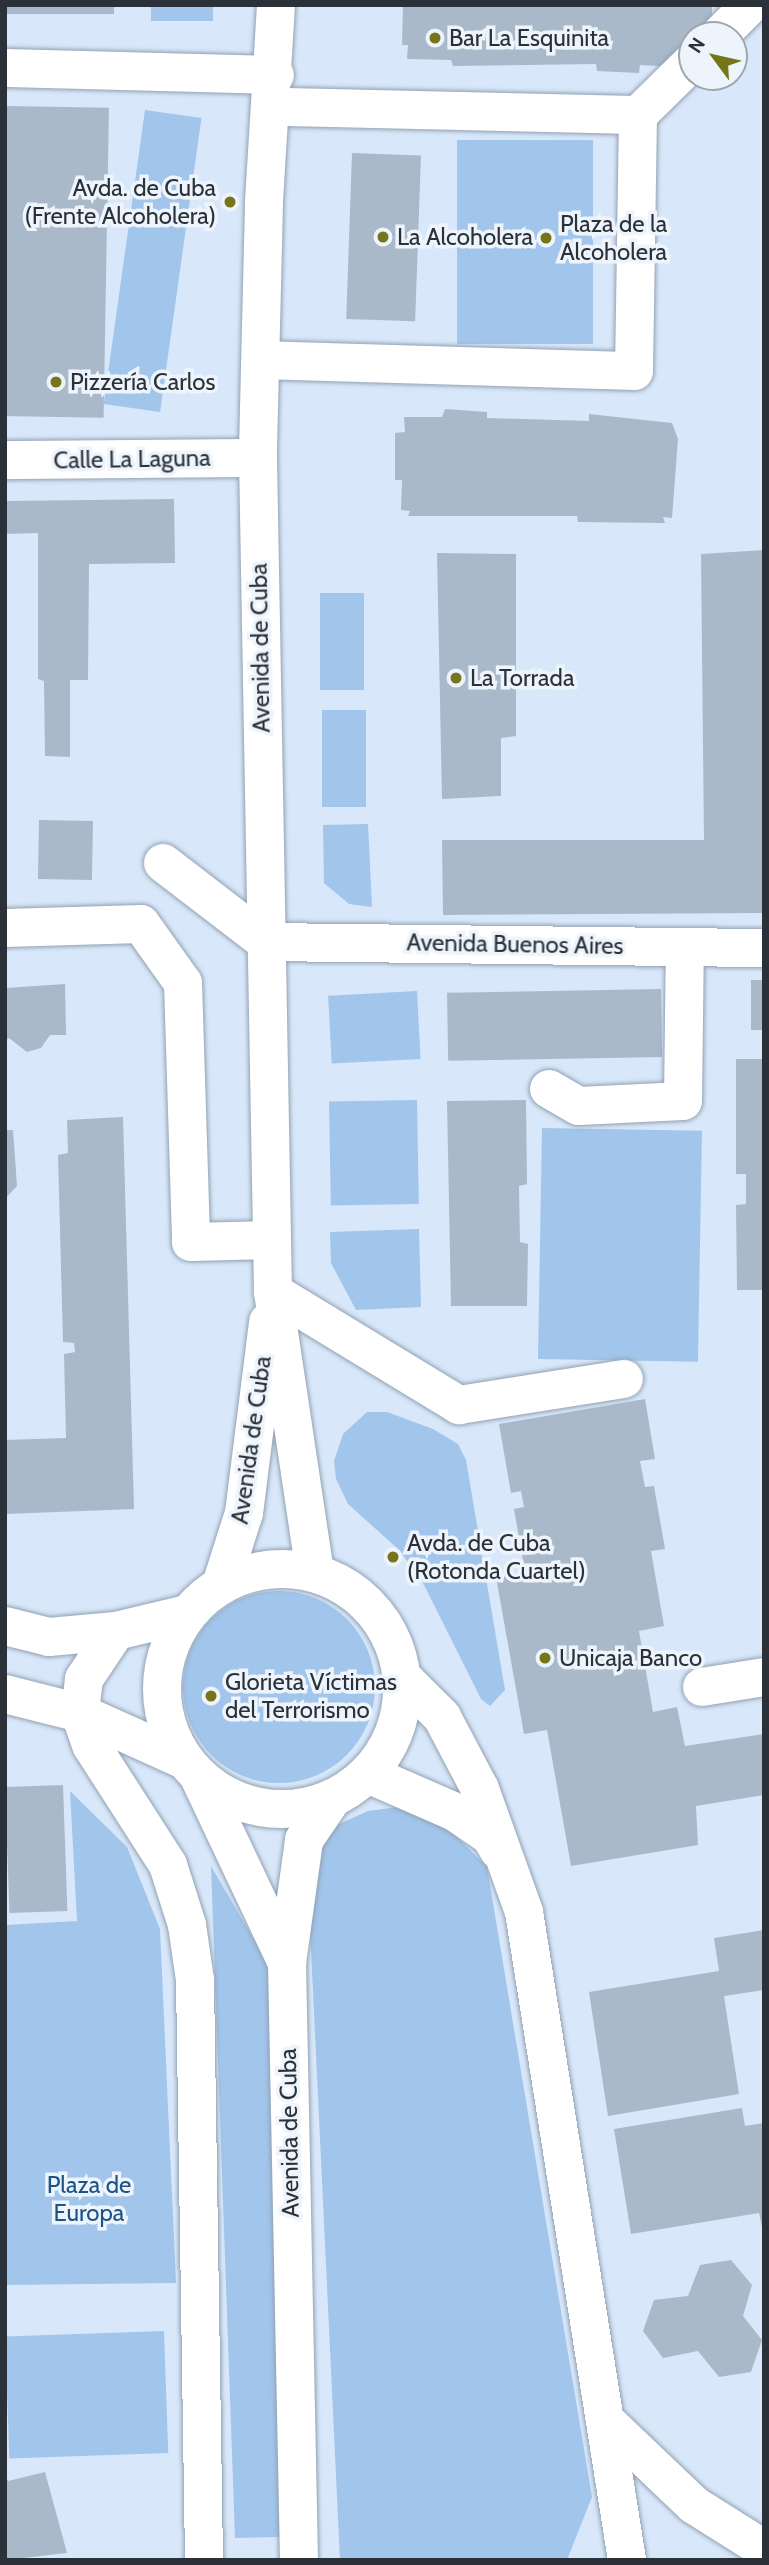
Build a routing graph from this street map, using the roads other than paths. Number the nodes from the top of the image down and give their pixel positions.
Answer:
1 (276, 5) edge
2 (751, 5) edge
3 (734, 21) edge
4 (5, 68) edge
5 (678, 76) edge
6 (274, 91) junction
7 (638, 115) junction
8 (261, 360) junction
9 (258, 458) junction
10 (5, 460) edge
11 (163, 863) dead end
12 (5, 928) edge
13 (266, 942) junction
14 (685, 947) junction
15 (764, 948) edge
16 (549, 1089) dead end
17 (272, 1240) junction
18 (273, 1292) junction
19 (624, 1378) dead end
20 (315, 1573) junction
21 (221, 1585) junction
22 (187, 1614) junction
23 (5, 1626) edge
24 (116, 1631) junction
25 (764, 1676) edge
26 (402, 1677) junction
27 (702, 1686) dead end
28 (13, 1696) edge
29 (79, 1713) junction
30 (192, 1770) junction
31 (368, 1774) junction
32 (113, 1779) junction
33 (332, 1799) junction
34 (514, 1876) junction
35 (287, 1963) junction
36 (609, 2424) junction
37 (764, 2549) edge
38 (204, 2560) edge
39 (299, 2560) edge
40 (627, 2560) edge

1 - 6 street, Avenida de Cuba
2 - 3 street
4 - 6 street
5 - 7 street
6 - 7 street
6 - 8 street, Avenida de Cuba
7 - 8 street
8 - 9 street, Avenida de Cuba
9 - 10 street, Calle La Laguna
9 - 13 street, Avenida de Cuba
11 - 13 street
12 - 17 street
13 - 14 street, Avenida Buenos Aires
13 - 17 street, Avenida de Cuba
14 - 15 street, Avenida Buenos Aires
14 - 16 street
17 - 18 street, Avenida de Cuba
18 - 19 street
18 - 20 street, Avenida de Cuba
18 - 21 street, Avenida de Cuba
20 - 21 street
20 - 26 street
21 - 22 street
22 - 24 street
22 - 30 street
23 - 24 street
24 - 29 street
25 - 27 street
26 - 31 street
26 - 34 street
28 - 29 street
28 - 32 street
29 - 30 street
29 - 32 street
30 - 33 street
30 - 35 street, Avenida de Cuba
31 - 33 street
31 - 34 street
32 - 38 street
33 - 35 street, Avenida de Cuba
34 - 36 street
35 - 39 street, Avenida de Cuba
36 - 37 street
36 - 40 street

